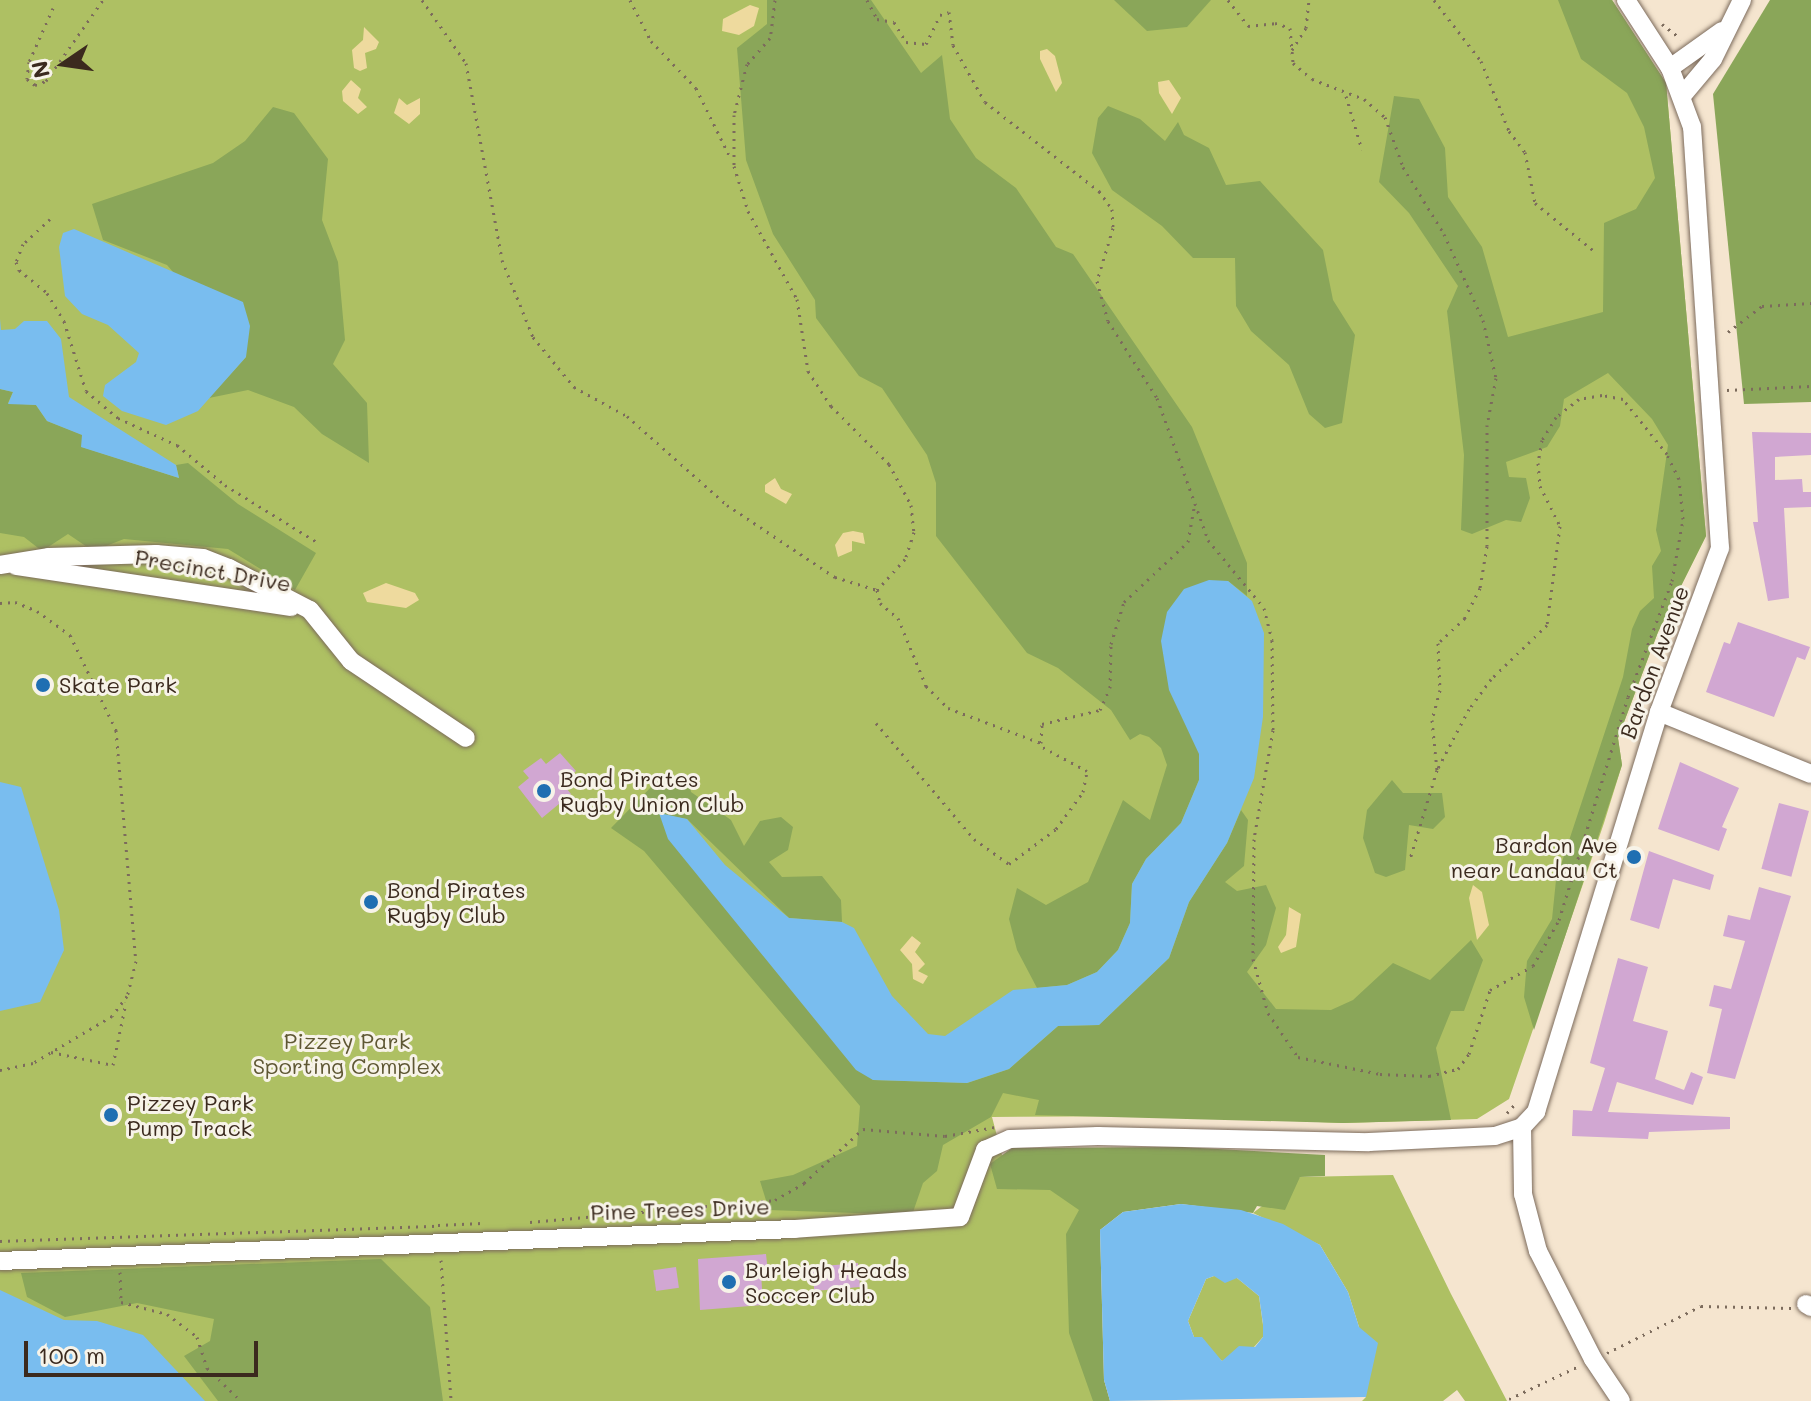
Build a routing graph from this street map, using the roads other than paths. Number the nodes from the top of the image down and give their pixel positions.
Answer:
1 (1626, 0) edge
2 (1742, 0) edge
3 (1724, 29) junction
4 (1670, 68) junction
5 (1682, 96) junction
6 (3, 564) edge
7 (319, 621) junction
8 (1659, 712) junction
9 (466, 738) dead end
10 (1811, 774) edge
11 (1522, 1127) junction
12 (0, 1261) edge
13 (1621, 1401) edge

1 - 4 street, Bardon Avenue
2 - 3 street
3 - 4 street
3 - 5 street
4 - 5 street, Bardon Avenue
5 - 8 street, Bardon Avenue
6 - 7 street, Precinct Drive
6 - 7 street, Precinct Drive
7 - 9 street
8 - 10 street
8 - 11 street, Bardon Avenue
11 - 12 street, Pine Trees Drive
11 - 13 street

